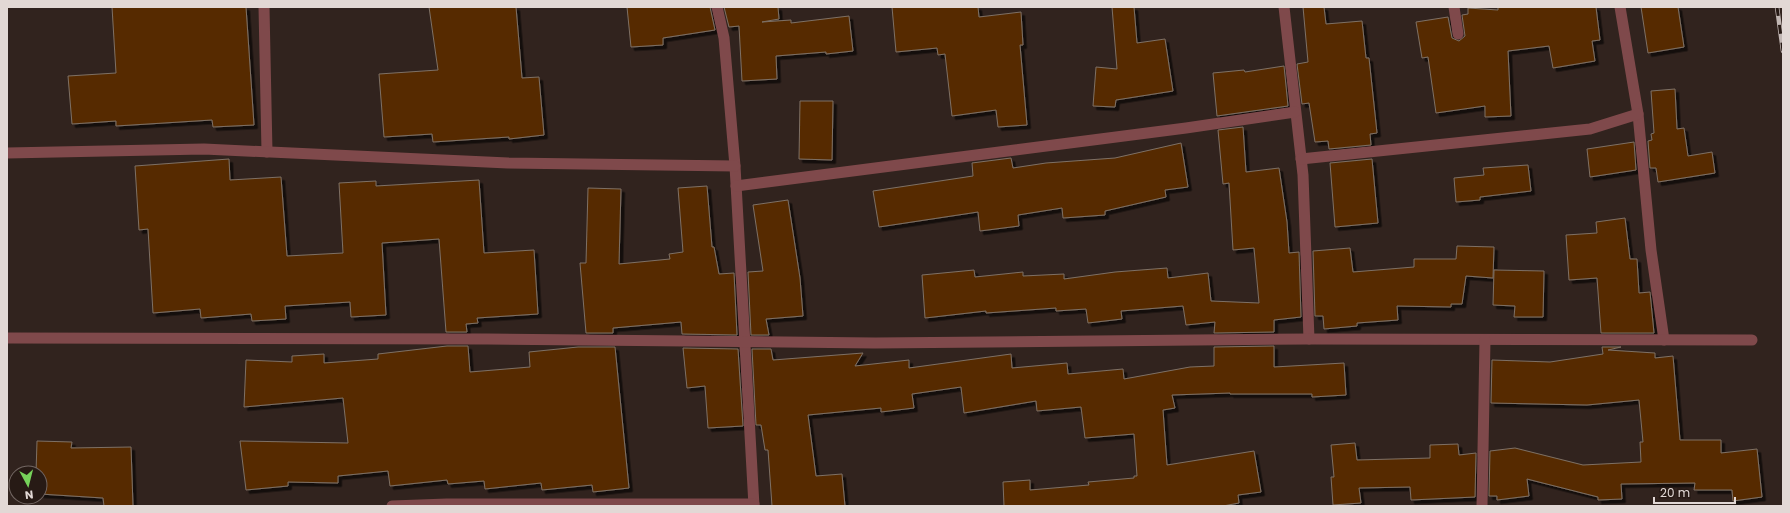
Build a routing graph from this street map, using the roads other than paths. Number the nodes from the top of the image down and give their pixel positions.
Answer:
1 (264, 7) edge
2 (717, 7) edge
3 (1284, 7) edge
4 (1454, 7) edge
5 (1620, 7) edge
6 (1458, 34) dead end
7 (1295, 112) junction
8 (1638, 114) junction
9 (267, 152) junction
10 (7, 153) edge
11 (1301, 160) junction
12 (735, 166) junction
13 (736, 186) junction
14 (7, 338) edge
15 (1310, 339) junction
16 (1485, 340) junction
17 (1664, 340) junction
18 (1752, 340) dead end
19 (745, 342) junction
20 (754, 505) edge
21 (392, 506) edge
22 (1482, 506) edge

1 - 9 street
2 - 12 street
3 - 7 street
4 - 6 street
5 - 8 street
7 - 11 street
7 - 13 street
8 - 11 street
8 - 17 street
9 - 10 street
9 - 12 street
11 - 15 street
12 - 13 street
13 - 19 street
14 - 19 street
15 - 16 street
15 - 19 street
16 - 17 street
16 - 22 street
17 - 18 street
19 - 20 street
20 - 21 street

